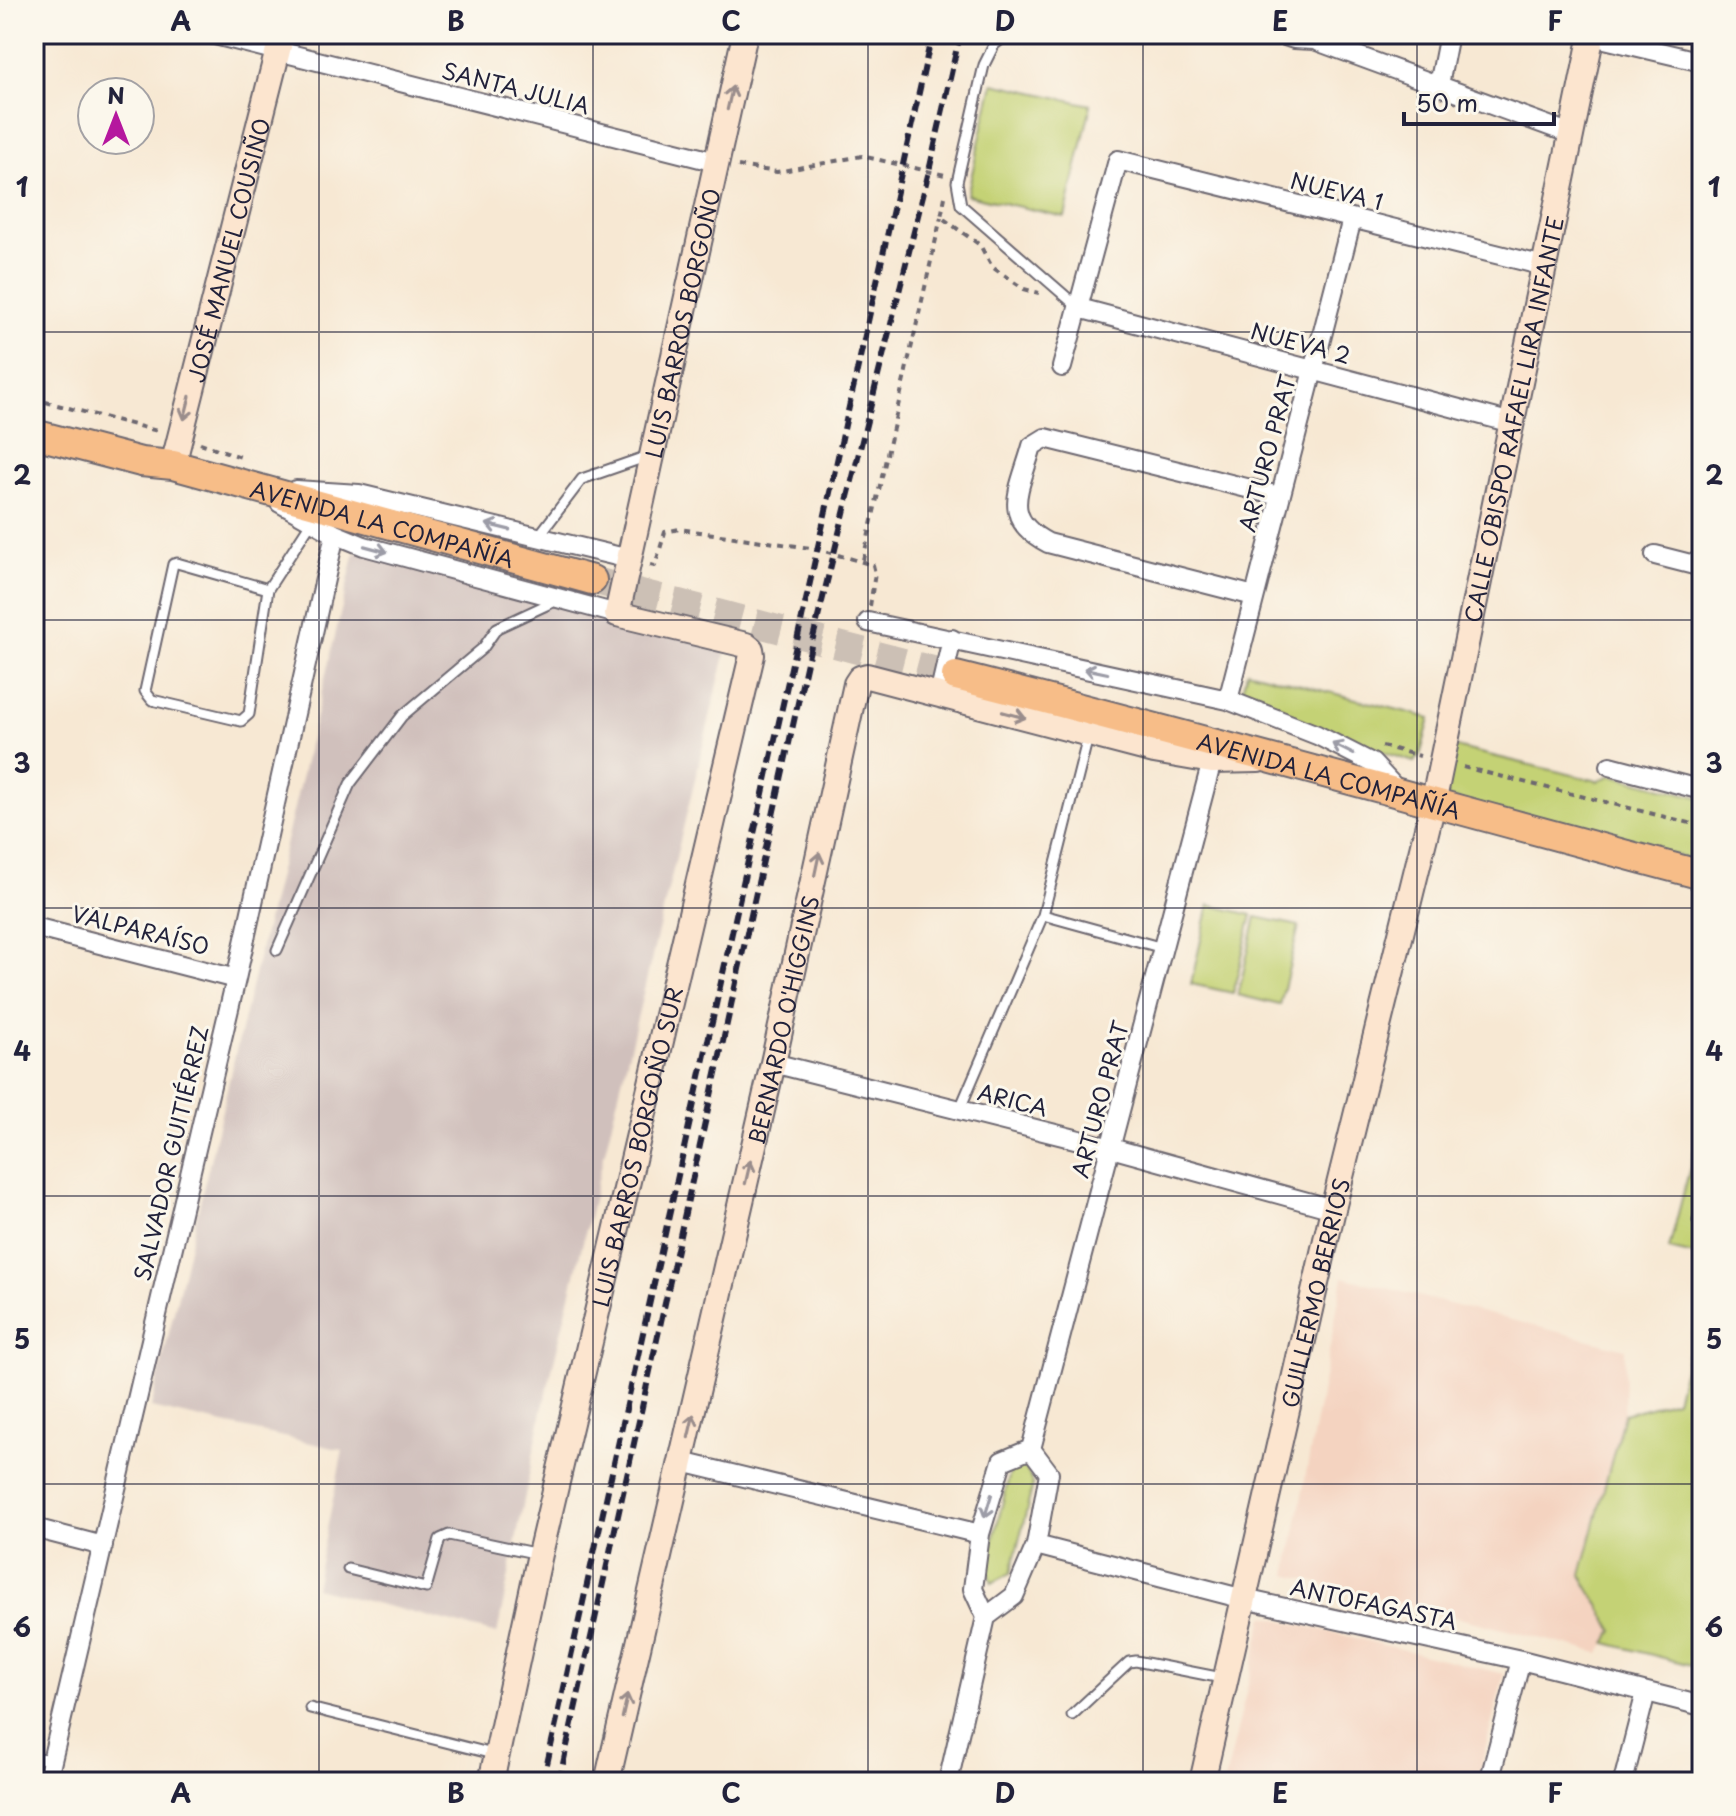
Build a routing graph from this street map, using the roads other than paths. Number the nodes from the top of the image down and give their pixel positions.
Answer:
1 (211, 34) edge
2 (745, 34) edge
3 (1008, 34) edge
4 (1279, 34) edge
5 (1449, 34) edge
6 (1592, 35) edge
7 (1314, 37) edge
8 (280, 42) edge
9 (1702, 62) edge
10 (1439, 85) junction
11 (1571, 134) junction
12 (716, 162) junction
13 (1352, 219) junction
14 (1544, 266) junction
15 (1079, 308) junction
16 (1062, 367) dead end
17 (1312, 370) junction
18 (34, 415) edge
19 (1512, 423) junction
20 (34, 434) edge
21 (652, 455) junction
22 (173, 465) junction
23 (256, 489) junction
24 (1279, 496) junction
25 (312, 521) junction
26 (335, 534) junction
27 (538, 537) junction
28 (1655, 555) dead end
29 (629, 559) junction
30 (1702, 567) edge
31 (592, 580) tunnel mouth
32 (268, 589) junction
33 (1254, 596) junction
34 (560, 599) junction
35 (617, 614) junction
36 (868, 622) road end
37 (952, 639) junction
38 (948, 685) junction
39 (1228, 700) junction
40 (1088, 734) junction
41 (1279, 760) junction
42 (1212, 761) junction
43 (1610, 766) dead end
44 (1702, 790) edge
45 (1404, 796) junction
46 (1433, 804) junction
47 (1702, 875) edge
48 (1043, 915) junction
49 (34, 927) edge
50 (1163, 948) junction
51 (277, 950) dead end
52 (236, 979) junction
53 (773, 1063) junction
54 (959, 1111) junction
55 (1111, 1148) junction
56 (1702, 1203) edge
57 (1333, 1209) junction
58 (1698, 1221) dead end
59 (1031, 1449) junction
60 (682, 1462) junction
61 (34, 1528) edge
62 (980, 1534) junction
63 (1036, 1545) junction
64 (103, 1546) junction
65 (540, 1554) junction
66 (348, 1569) dead end
67 (1244, 1599) junction
68 (986, 1617) junction
69 (1521, 1660) junction
70 (1226, 1678) junction
71 (1646, 1692) junction
72 (1702, 1706) edge
73 (310, 1708) dead end
74 (1072, 1715) dead end
75 (497, 1755) junction
76 (43, 1758) edge
77 (47, 1782) edge
78 (491, 1782) edge
79 (607, 1782) edge
80 (948, 1782) edge
81 (1202, 1782) edge
82 (1489, 1782) edge
83 (1623, 1782) edge

1 - 8 street, SANTA JULIA
12 -> 2 street, LUIS BARROS BORGOÑO
3 - 15 lane
4 - 7 street
5 - 10 street
6 - 9 street
6 - 11 street, CALLE OBISPO RAFAEL LIRA INFANTE
7 - 10 street
8 - 12 street, SANTA JULIA
8 -> 22 street, JOSÉ MANUEL COUSIÑO
10 - 11 street
11 - 14 street, CALLE OBISPO RAFAEL LIRA INFANTE
12 - 21 street, LUIS BARROS BORGOÑO
13 - 14 street, NUEVA 1
13 - 15 street, NUEVA 1
13 - 17 street, ARTURO PRAT
14 - 19 street, CALLE OBISPO RAFAEL LIRA INFANTE
15 - 16 street
15 - 17 street, NUEVA 2
17 - 19 street, NUEVA 2
17 - 24 street, ARTURO PRAT
18 - 22 main road, AVENIDA LA COMPAÑÍA
19 - 46 street, CALLE OBISPO RAFAEL LIRA INFANTE
20 - 22 main road, AVENIDA LA COMPAÑÍA
21 - 27 lane
21 - 29 street, LUIS BARROS BORGOÑO
22 - 23 main road, AVENIDA LA COMPAÑÍA
23 - 25 street
27 -> 23 street
23 - 31 main road, AVENIDA LA COMPAÑÍA
24 - 33 street, ARTURO PRAT
24 - 33 street
25 - 26 street
25 - 32 lane
26 -> 34 street
26 - 52 street, SALVADOR GUITIÉRREZ
27 - 29 street
28 - 30 street
29 - 35 street, LUIS BARROS BORGOÑO
32 - 32 lane
33 - 39 street, ARTURO PRAT
34 - 35 street
34 - 51 lane
35 - 65 street, LUIS BARROS BORGOÑO SUR
36 - 37 street
37 - 38 street
39 -> 37 street
38 -> 40 street, BERNARDO O'HIGGINS
38 - 41 main road, AVENIDA LA COMPAÑÍA
53 -> 38 street, BERNARDO O'HIGGINS
45 -> 39 street
40 - 42 street, BERNARDO O'HIGGINS
40 - 48 lane
41 - 42 street, BERNARDO O'HIGGINS
41 - 45 main road, AVENIDA LA COMPAÑÍA
42 - 50 street, ARTURO PRAT
43 - 44 street
45 - 46 main road, AVENIDA LA COMPAÑÍA
46 - 47 main road, AVENIDA LA COMPAÑÍA
46 - 57 street, GUILLERMO BERRIOS
48 - 50 lane
48 - 54 lane
49 - 52 street, VALPARAÍSO
50 - 55 street, ARTURO PRAT
52 - 64 street, SALVADOR GUITIÉRREZ
53 - 54 street, ARICA
60 -> 53 street, BERNARDO O'HIGGINS
54 - 55 street, ARICA
55 - 57 street, ARICA
55 - 59 street, ARTURO PRAT
56 - 58 lane
57 - 67 street, GUILLERMO BERRIOS
59 -> 62 street
59 - 63 street
60 - 62 street
79 -> 60 street, BERNARDO O'HIGGINS
61 - 64 street
62 - 68 street
63 - 67 street, ANTOFAGASTA
63 - 68 street
64 - 76 street, SALVADOR GUITIÉRREZ
65 - 66 lane
65 - 75 street, LUIS BARROS BORGOÑO SUR
67 - 69 street, ANTOFAGASTA
67 - 70 street, GUILLERMO BERRIOS
68 - 80 street
69 - 71 street, ANTOFAGASTA
69 - 82 street
70 - 74 lane
70 - 81 street, GUILLERMO BERRIOS
71 - 72 street, ANTOFAGASTA
71 - 83 street
73 - 75 lane
75 - 78 street, LUIS BARROS BORGOÑO SUR
76 - 77 street, SALVADOR GUITIÉRREZ

